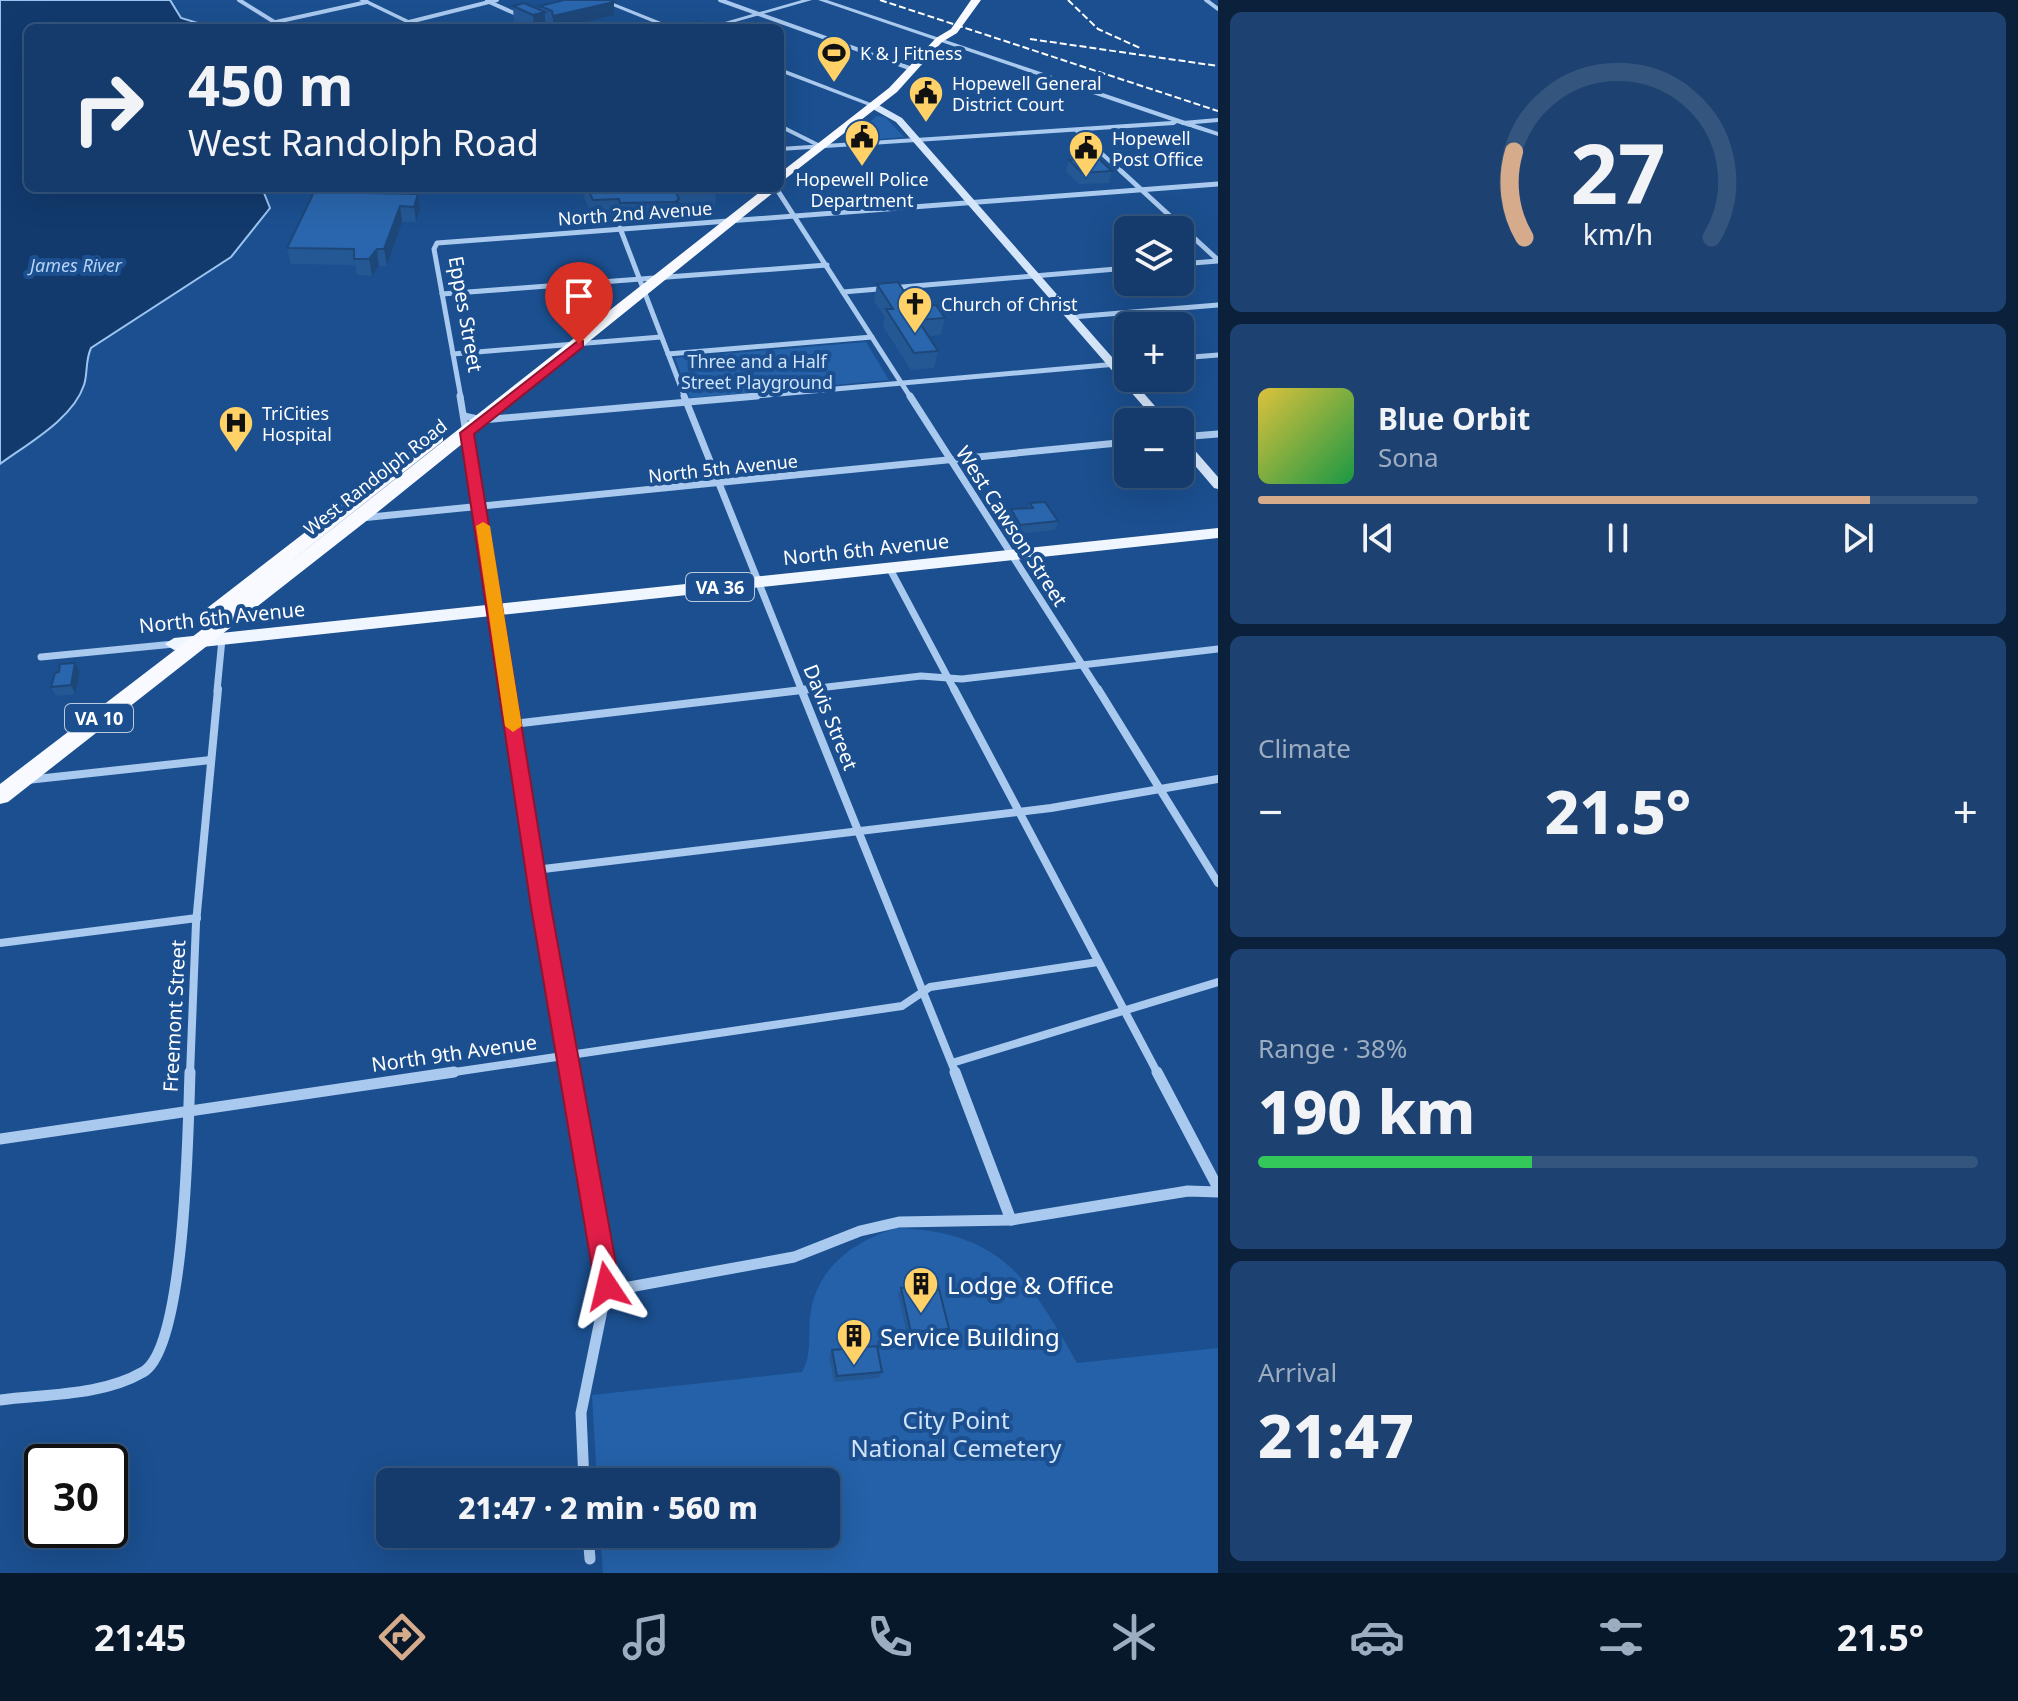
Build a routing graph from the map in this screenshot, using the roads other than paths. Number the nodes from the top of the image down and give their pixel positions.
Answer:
1 (239, 0) edge
2 (497, 0) edge
3 (601, 0) edge
4 (720, 0) edge
5 (809, 0) edge
6 (821, 0) edge
7 (974, 0) edge
8 (1206, 0) edge
9 (364, 1) edge
10 (486, 1) edge
11 (1218, 9) edge
12 (758, 14) junction
13 (533, 21) edge
14 (276, 22) junction
15 (279, 24) edge
16 (413, 24) edge
17 (418, 24) edge
18 (663, 24) edge
19 (722, 24) edge
20 (939, 40) junction
21 (912, 69) junction
22 (784, 72) edge
23 (874, 106) junction
24 (1218, 120) edge
25 (1183, 123) junction
26 (784, 128) edge
27 (1077, 131) junction
28 (1218, 134) edge
29 (918, 142) junction
30 (822, 147) junction
31 (784, 149) edge
32 (784, 159) edge
33 (795, 168) junction
34 (784, 176) edge
35 (1218, 184) edge
36 (1139, 189) junction
37 (756, 192) edge
38 (769, 192) edge
39 (777, 192) edge
40 (971, 202) junction
41 (796, 215) junction
42 (736, 219) junction
43 (716, 221) junction
44 (620, 228) junction
45 (437, 243) joint
46 (1218, 261) edge
47 (1194, 263) edge
48 (827, 265) junction
49 (1114, 269) edge
50 (1036, 276) junction
51 (662, 278) junction
52 (642, 286) junction
53 (843, 292) junction
54 (442, 294) junction
55 (1218, 305) edge
56 (1072, 317) junction
57 (661, 337) junction
58 (872, 337) junction
59 (579, 344) junction
60 (555, 346) junction
61 (453, 354) junction
62 (668, 354) junction
63 (1218, 355) edge
64 (1194, 357) edge
65 (1113, 364) junction
66 (901, 383) junction
67 (686, 402) junction
68 (1151, 408) edge
69 (482, 420) junction
70 (466, 424) junction
71 (1218, 434) edge
72 (1194, 437) edge
73 (1114, 443) edge
74 (1194, 456) edge
75 (950, 459) junction
76 (717, 482) junction
77 (1218, 485) edge
78 (480, 506) junction
79 (359, 518) junction
80 (321, 526) junction
81 (1218, 533) edge
82 (1013, 556) junction
83 (890, 569) junction
84 (758, 583) junction
85 (495, 611) junction
86 (222, 639) junction
87 (199, 642) junction
88 (174, 644) junction
89 (1218, 649) edge
90 (41, 657) dead end
91 (1084, 666) junction
92 (948, 678) junction
93 (800, 690) junction
94 (513, 724) junction
95 (211, 760) junction
96 (1218, 779) edge
97 (9, 780) edge
98 (1160, 789) junction
99 (0, 796) edge
100 (1020, 811) junction
101 (858, 830) junction
102 (535, 870) junction
103 (1218, 883) edge
104 (197, 918) junction
105 (0, 943) edge
106 (1098, 962) junction
107 (1218, 982) edge
108 (923, 990) junction
109 (1125, 1012) junction
110 (567, 1055) junction
111 (952, 1063) junction
112 (187, 1111) junction
113 (0, 1139) edge
114 (1218, 1190) edge
115 (1011, 1220) junction
116 (607, 1286) junction
117 (0, 1400) edge
118 (583, 1468) edge
119 (589, 1548) edge
120 (590, 1559) dead end

1 - 14 street
2 - 10 street
3 - 18 street
4 - 12 street
5 - 12 street
6 - 20 street
7 - 20 highway
8 - 11 street
9 - 14 street
9 - 16 street
10 - 13 street
10 - 17 street
12 - 19 street
12 - 21 street
14 - 15 street
20 - 21 highway
20 - 25 street
21 - 23 highway
22 - 23 street
23 - 29 main road
23 - 30 highway
24 - 25 street
25 - 27 street
25 - 28 street
26 - 30 street
27 - 29 street
27 - 36 street
29 - 30 street
29 - 40 main road
30 - 31 street
30 - 33 highway
32 - 33 highway
33 - 34 highway
35 - 36 street, North 2nd Avenue
36 - 40 street, North 2nd Avenue
36 - 46 street
37 - 43 highway, West Randolph Road / VA 10
38 - 42 highway, West Randolph Road / VA 10
39 - 41 street, West Cawson Street
40 - 41 street, North 2nd Avenue
40 - 50 main road
41 - 42 street, North 2nd Avenue
41 - 48 street, West Cawson Street
42 - 43 street, North 2nd Avenue
42 - 51 highway, West Randolph Road / VA 10
43 - 44 street, North 2nd Avenue
43 - 52 highway, West Randolph Road / VA 10
44 - 45 street, North 2nd Avenue
44 - 52 street, Davis Street
45 - 54 street, Eppes Street
46 - 47 street
48 - 51 street
48 - 53 street, West Cawson Street
49 - 50 street
50 - 53 street
50 - 56 main road
51 - 52 highway, West Randolph Road / VA 10
52 - 54 street
52 - 57 street, Davis Street
52 - 59 highway, West Randolph Road / VA 10
52 - 60 highway, West Randolph Road / VA 10
53 - 58 street, West Cawson Street
54 - 61 street, Eppes Street
55 - 56 street
56 - 65 main road
57 - 59 street
57 - 62 street, Davis Street
58 - 62 street
58 - 66 street, West Cawson Street
59 - 60 street
59 - 69 highway, West Randolph Road / VA 10
60 - 61 street
60 - 70 highway, West Randolph Road / VA 10
61 - 70 street, Eppes Street
62 - 67 street, Davis Street
63 - 64 street
65 - 66 street
65 - 68 main road
66 - 67 street
66 - 75 street, West Cawson Street
67 - 69 street
67 - 76 street, Davis Street
69 - 70 highway, West Randolph Road / VA 10
70 - 78 street, Eppes Street
70 - 79 highway, West Randolph Road / VA 10
70 - 80 highway, West Randolph Road / VA 10
71 - 72 street
73 - 75 street, North 5th Avenue
74 - 77 main road
75 - 76 street, North 5th Avenue
75 - 82 street, West Cawson Street
76 - 78 street, North 5th Avenue
76 - 84 street, Davis Street
78 - 79 street, North 5th Avenue
78 - 85 street, Eppes Street
79 - 80 street, North 5th Avenue
79 - 87 highway, West Randolph Road / VA 10
80 - 88 highway, West Randolph Road / VA 10
81 - 82 main road, North 6th Avenue / VA 36
82 - 83 main road, North 6th Avenue / VA 36
82 - 91 street, West Cawson Street
83 - 84 main road, North 6th Avenue / VA 36
83 - 92 street
84 - 85 main road, North 6th Avenue / VA 36
84 - 93 street, Davis Street
85 - 86 main road, North 6th Avenue / VA 36
85 - 94 street, Eppes Street
86 - 87 main road, North 6th Avenue / VA 36
86 - 95 street, Freemont Street
87 - 88 main road, North 6th Avenue / VA 36
87 - 97 highway, West Randolph Road / VA 10
88 - 90 street, North 6th Avenue
88 - 97 highway, West Randolph Road / VA 10
89 - 91 street
91 - 92 street
91 - 98 street, West Cawson Street
92 - 93 street
92 - 100 street
93 - 94 street
93 - 101 street, Davis Street
94 - 102 street, Eppes Street
95 - 97 street
95 - 104 street, Freemont Street
96 - 98 street
97 - 99 highway, West Randolph Road / VA 10
98 - 100 street
98 - 103 street, West Cawson Street
100 - 101 street
100 - 106 street
101 - 102 street
101 - 108 street, Davis Street
102 - 110 street, Eppes Street
104 - 105 street
104 - 112 street, Freemont Street
106 - 108 street, North 9th Avenue
106 - 109 street
107 - 109 street
108 - 110 street, North 9th Avenue
108 - 111 street, Davis Street
109 - 111 street
109 - 114 street
110 - 112 street, North 9th Avenue
110 - 116 street, Eppes Street
111 - 115 street, Davis Street
112 - 113 street, North 9th Avenue
112 - 117 street, Freemont Street
114 - 115 street
115 - 116 street
116 - 118 street, Eppes Street
119 - 120 street

